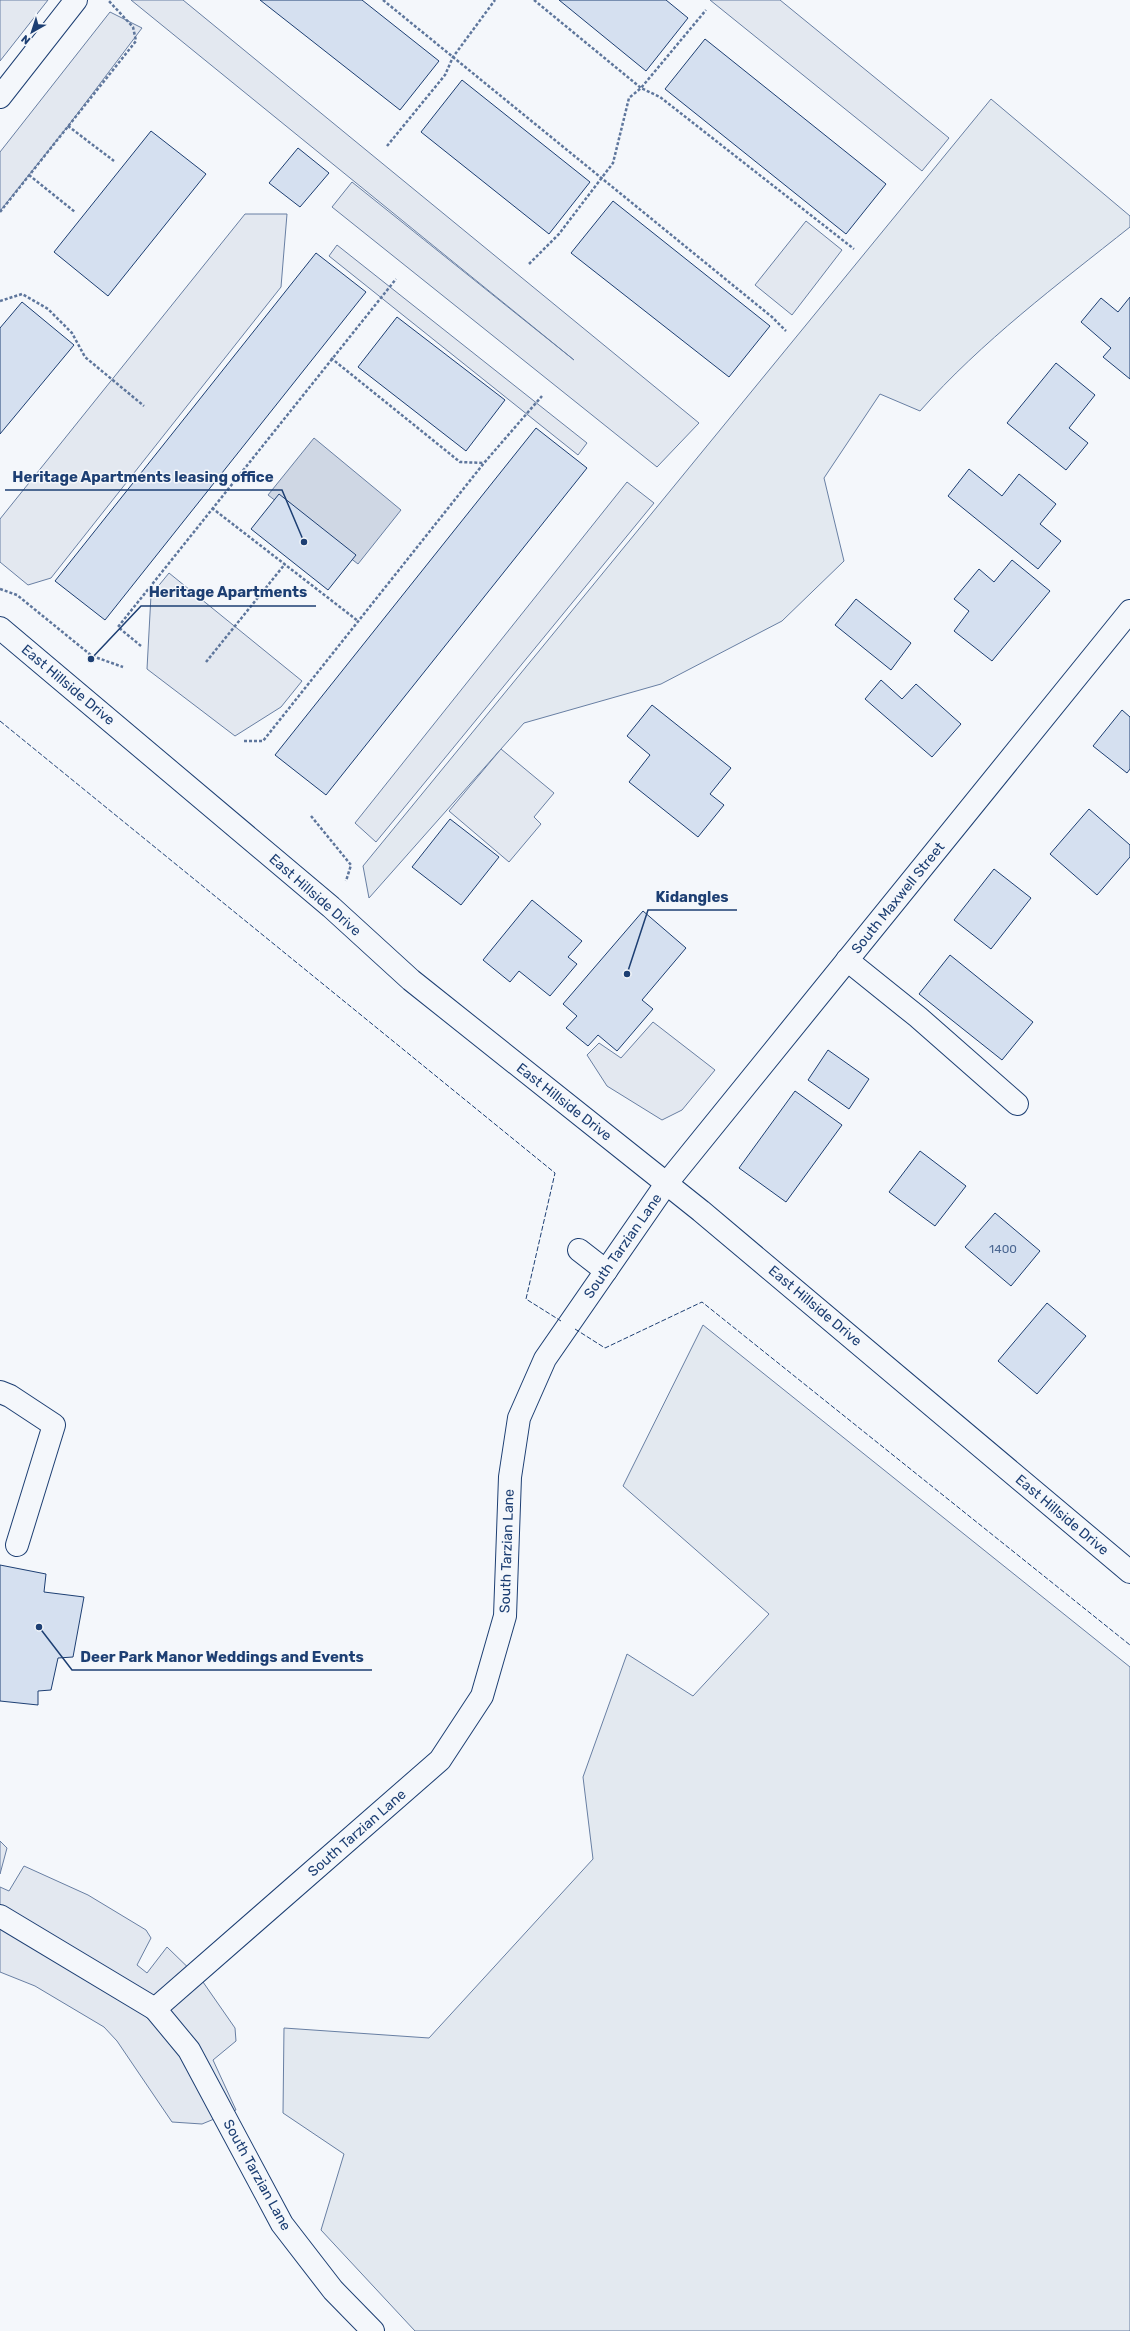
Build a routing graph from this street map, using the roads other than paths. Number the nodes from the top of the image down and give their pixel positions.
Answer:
1 (76, 0) edge
2 (0, 97) edge
3 (1130, 611) edge
4 (0, 628) edge
5 (848, 960) junction
6 (1017, 1104) dead end
7 (666, 1184) junction
8 (579, 1250) dead end
9 (606, 1271) junction
10 (0, 1392) edge
11 (17, 1545) dead end
12 (1130, 1572) edge
13 (0, 1916) edge
14 (155, 2009) junction
15 (373, 2331) edge

1 - 2 main road
3 - 5 main road, South Maxwell Street
4 - 7 main road, East Hillside Drive
5 - 6 main road
5 - 7 main road, South Maxwell Street
7 - 9 main road, South Tarzian Lane
7 - 12 main road, East Hillside Drive
8 - 9 main road
9 - 14 main road, South Tarzian Lane
10 - 11 main road
13 - 14 main road, South Tarzian Lane
14 - 15 main road, South Tarzian Lane

